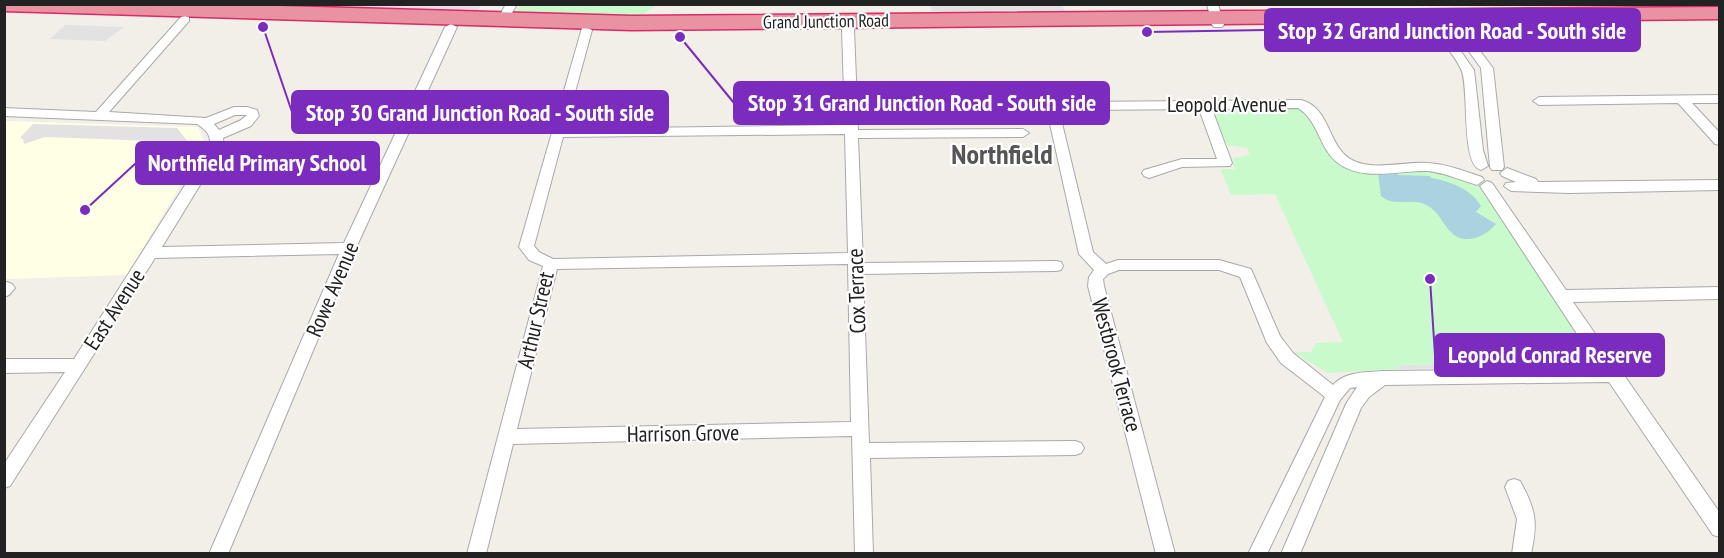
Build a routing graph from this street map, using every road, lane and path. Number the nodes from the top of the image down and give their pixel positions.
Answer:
1 (4, 5) edge
2 (1719, 13) edge
3 (4, 15) edge
4 (189, 15) junction
5 (1215, 16) edge
6 (505, 17) edge
7 (1440, 19) junction
8 (368, 20) junction
9 (1719, 21) edge
10 (848, 25) junction
11 (451, 27) junction
12 (586, 30) junction
13 (1681, 99) junction
14 (1719, 99) edge
15 (1539, 101) dead end
16 (1204, 104) junction
17 (4, 112) edge
18 (253, 112) dead end
19 (100, 115) junction
20 (1054, 115) joint
21 (212, 129) junction
22 (851, 131) junction
23 (1023, 133) dead end
24 (558, 134) junction
25 (1719, 141) edge
26 (1149, 174) dead end
27 (1480, 175) junction
28 (1505, 179) junction
29 (1719, 185) edge
30 (1503, 207) junction
31 (349, 248) junction
32 (151, 253) junction
33 (855, 263) junction
34 (550, 264) junction
35 (1056, 266) dead end
36 (1103, 270) junction
37 (1718, 295) edge
38 (1561, 296) junction
39 (77, 365) junction
40 (4, 366) edge
41 (1613, 375) junction
42 (1382, 378) junction
43 (1334, 395) junction
44 (860, 429) junction
45 (507, 437) junction
46 (1075, 448) dead end
47 (861, 451) junction
48 (4, 480) edge
49 (1514, 487) dead end
50 (1719, 529) edge
51 (1261, 546) edge
52 (1290, 553) edge
53 (218, 554) edge
54 (476, 554) edge
55 (864, 554) edge
56 (1166, 554) edge
57 (1521, 554) edge

1 - 4 highway, Grand Junction Road
2 - 7 highway, Grand Junction Road
3 - 4 highway, Grand Junction Road
4 - 8 highway, Grand Junction Road
4 - 19 street
5 - 7 highway, Grand Junction Road
5 - 10 highway, Grand Junction Road
6 - 8 highway, Grand Junction Road
6 - 10 highway, Grand Junction Road
6 - 11 highway, Grand Junction Road
6 - 12 highway, Grand Junction Road
7 - 9 highway, Grand Junction Road
7 - 27 street
7 - 28 street
8 - 11 highway, Grand Junction Road
10 - 12 highway, Grand Junction Road
10 - 22 street, Cox Terrace
11 - 31 street, Rowe Avenue
12 - 24 street, Arthur Street
13 - 14 street
13 - 15 street
13 - 25 street
16 - 20 street, Leopold Avenue
16 - 26 street
16 - 27 street, Leopold Avenue
17 - 19 street
18 - 21 street
19 - 21 street
20 - 36 street, Westbrook Terrace
21 - 32 street, East Avenue
22 - 23 street
22 - 24 street
22 - 33 street, Cox Terrace
24 - 34 street, Arthur Street
27 - 28 street
27 - 28 street
27 - 30 street
28 - 29 street
28 - 30 street
30 - 38 street
31 - 32 street
31 - 53 street, Rowe Avenue
32 - 39 street, East Avenue
33 - 34 street
33 - 35 street
33 - 44 street, Cox Terrace
34 - 45 street, Arthur Street
36 - 43 street
36 - 56 street, Westbrook Terrace
37 - 38 street
38 - 41 street
39 - 40 street
39 - 48 street, East Avenue
41 - 42 street
41 - 50 street
42 - 43 street
42 - 52 street
43 - 51 street
44 - 45 street, Harrison Grove
44 - 47 street, Cox Terrace
45 - 54 street, Arthur Street
46 - 47 street
47 - 55 street, Cox Terrace
49 - 57 street
51 - 52 street

